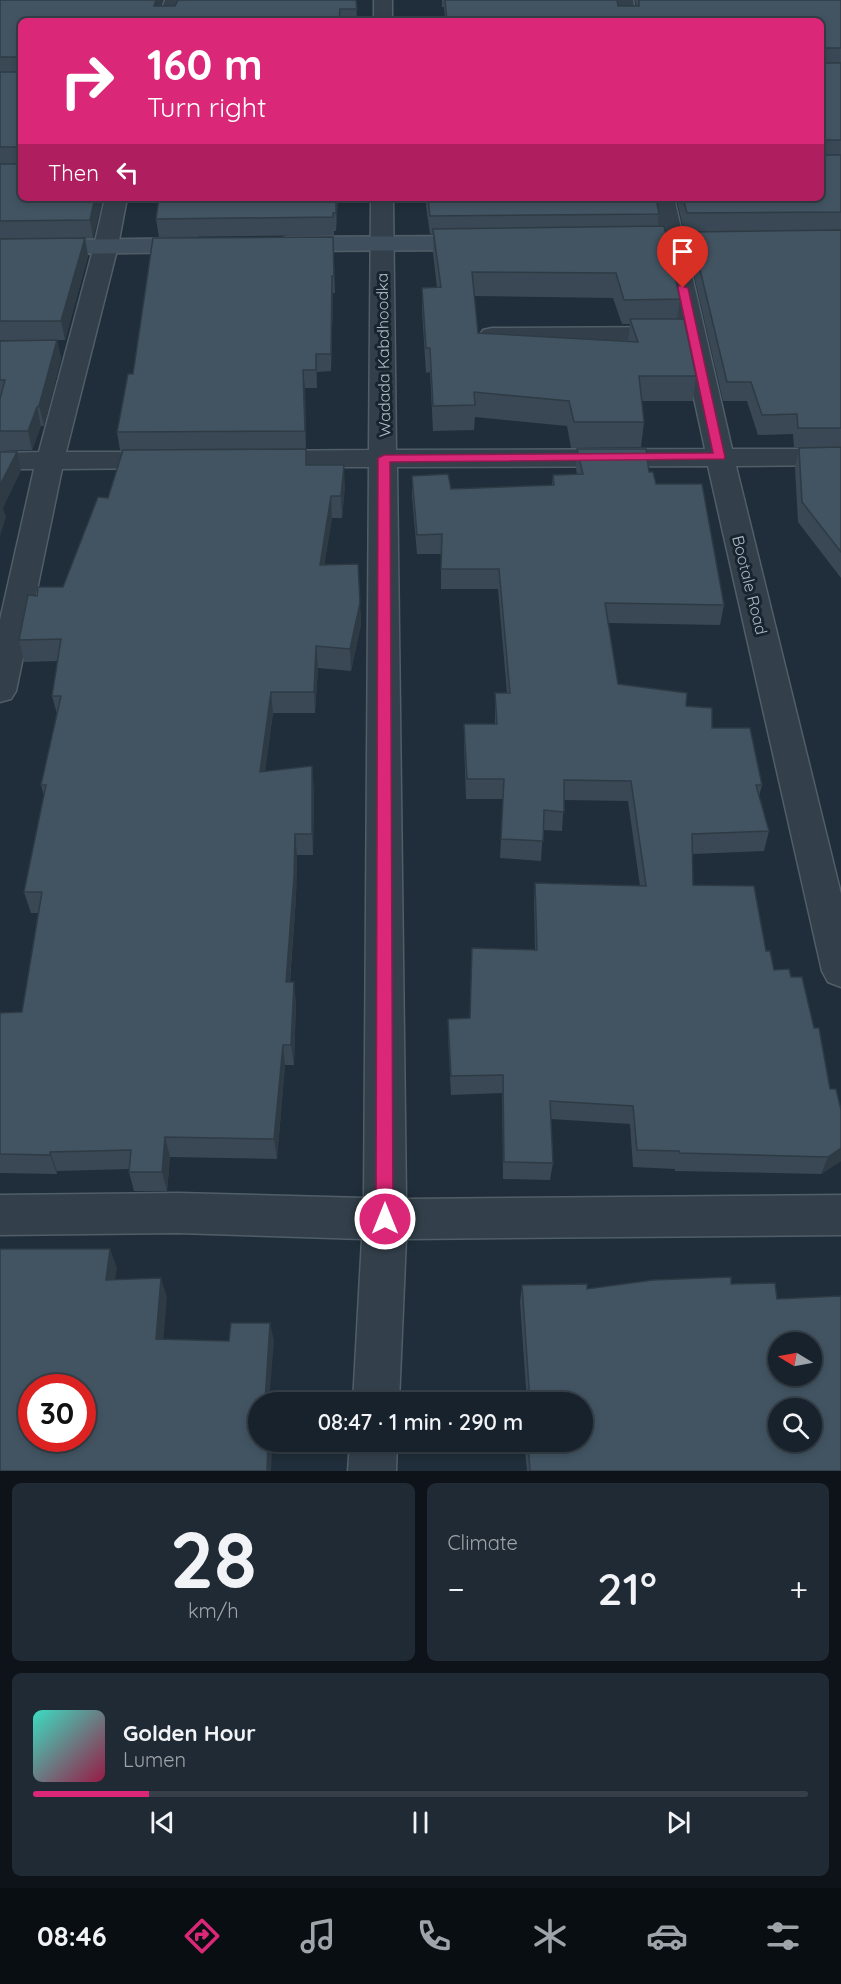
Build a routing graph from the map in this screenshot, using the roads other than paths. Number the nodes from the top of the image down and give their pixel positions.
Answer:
1 (174, 0) edge
2 (383, 0) edge
3 (624, 0) edge
4 (168, 18) edge
5 (383, 18) edge
6 (627, 18) edge
7 (115, 201) edge
8 (382, 201) edge
9 (664, 201) edge
10 (751, 240) edge
11 (603, 242) edge
12 (673, 242) junction
13 (382, 243) junction
14 (498, 243) edge
15 (262, 244) edge
16 (214, 245) edge
17 (106, 246) junction
18 (0, 248) edge
19 (693, 333) junction
20 (492, 335) edge
21 (720, 457) junction
22 (841, 457) edge
23 (384, 458) junction
24 (241, 459) edge
25 (194, 460) edge
26 (0, 461) edge
27 (50, 461) junction
28 (0, 691) edge
29 (830, 872) edge
30 (841, 971) edge
31 (0, 1215) edge
32 (841, 1215) edge
33 (385, 1219) junction
34 (376, 1392) edge
35 (373, 1452) edge
36 (372, 1471) edge

1 - 4 street
2 - 5 street
3 - 6 street
7 - 17 street
8 - 13 street, Wadada Kabdhoodka
9 - 12 street, Bootale Road
10 - 12 street
11 - 12 street
12 - 19 street, Bootale Road
13 - 14 street
13 - 15 street
13 - 23 street, Wadada Kabdhoodka
16 - 17 street
17 - 18 street
17 - 27 street
19 - 20 street
19 - 21 street, Bootale Road
21 - 22 street
21 - 23 street
21 - 29 street, Bootale Road
23 - 24 street
23 - 33 street, Wadada Kabdhoodka
25 - 27 street
26 - 27 street
27 - 28 street
29 - 30 street, Bootale Road
31 - 33 street
32 - 33 street
33 - 34 street, Wadada Kabdhoodka
35 - 36 street

